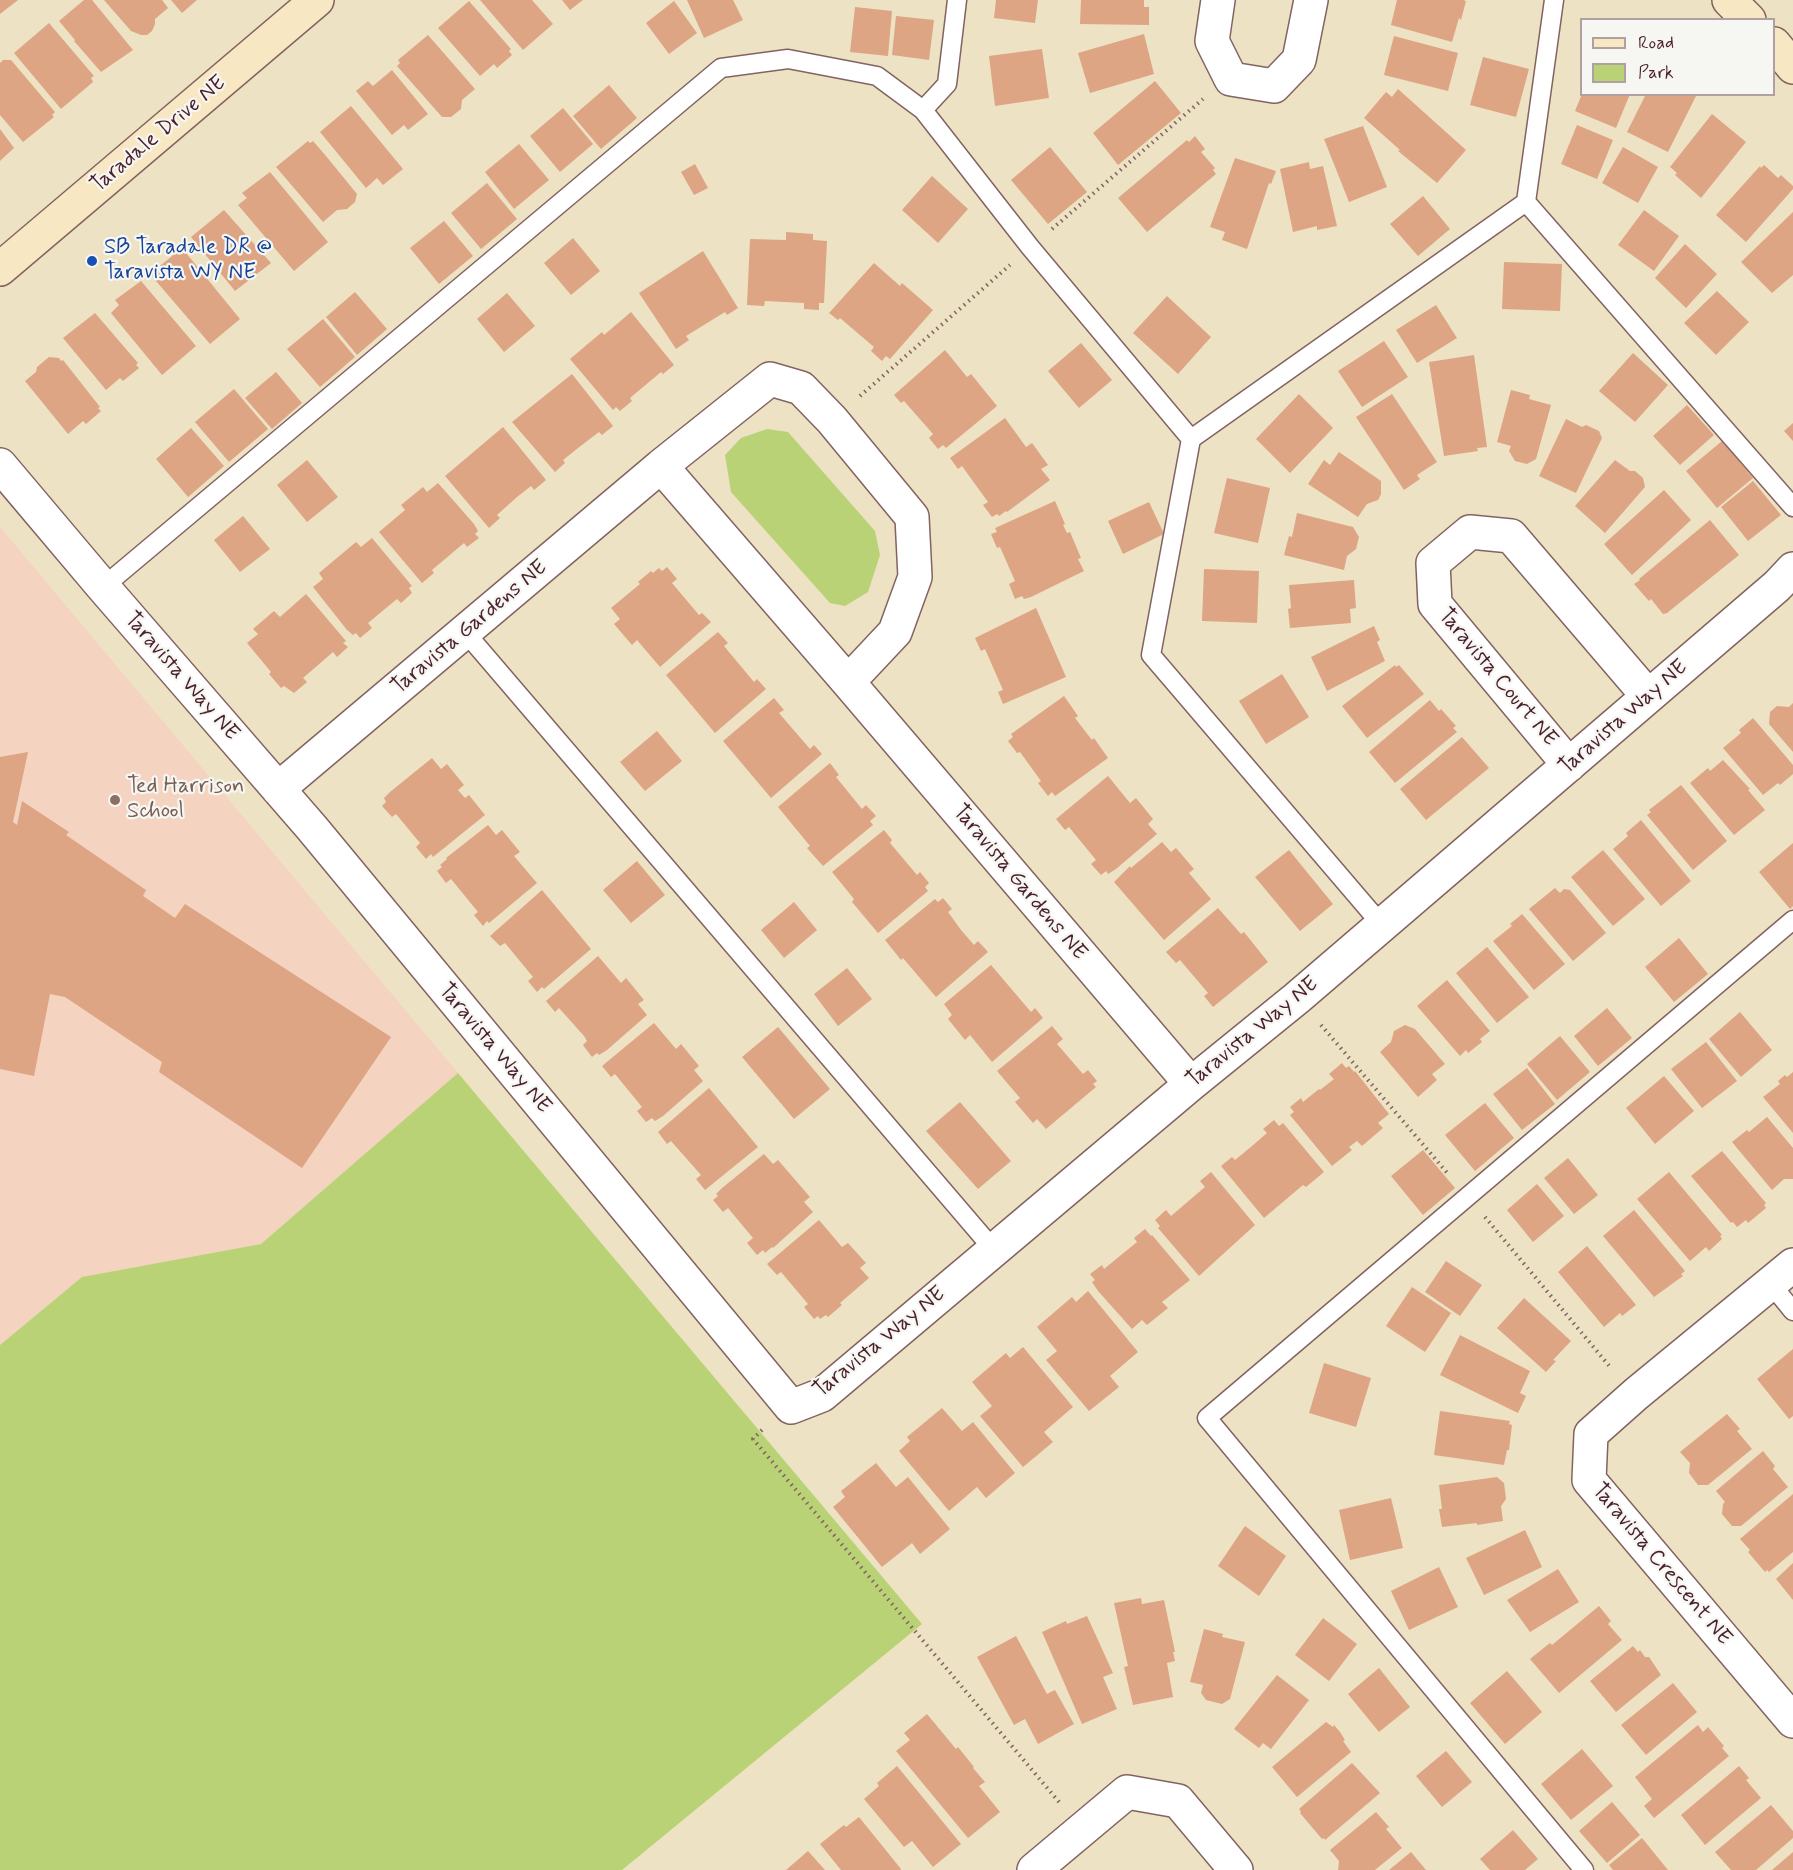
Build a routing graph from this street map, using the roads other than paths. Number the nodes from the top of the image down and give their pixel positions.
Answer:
1 (317, 0) edge
2 (957, 0) edge
3 (1218, 0) edge
4 (1311, 0) edge
5 (1554, 0) edge
6 (1729, 0) edge
7 (1747, 18) edge
8 (1775, 46) edge
9 (1793, 67) edge
10 (923, 111) junction
11 (1526, 202) junction
12 (0, 269) edge
13 (1191, 439) junction
14 (0, 465) edge
15 (661, 466) junction
16 (1793, 507) edge
17 (1793, 569) edge
18 (103, 587) junction
19 (465, 632) junction
20 (848, 682) junction
21 (1648, 696) junction
22 (1569, 765) junction
23 (278, 789) junction
24 (1793, 920) edge
25 (1382, 924) junction
26 (1191, 1084) junction
27 (994, 1250) junction
28 (1782, 1275) edge
29 (1793, 1311) edge
30 (1793, 1721) edge
31 (1034, 1870) edge
32 (1236, 1870) edge
33 (1584, 1870) edge

1 - 12 street, Taradale Drive NE
2 - 10 lane
3 - 4 street
5 - 11 lane
6 - 7 street
8 - 9 street
10 - 13 lane
10 - 18 lane
11 - 13 lane
11 - 16 lane
13 - 25 lane
14 - 18 street, Taravista Way NE
15 - 19 street, Taravista Gardens NE
15 - 20 street, Taravista Gardens NE
15 - 20 street, Taravista Gardens NE
17 - 21 street, Taravista Way NE
18 - 23 street, Taravista Way NE
19 - 23 street, Taravista Gardens NE
19 - 27 lane
20 - 26 street, Taravista Gardens NE
21 - 22 street, Taravista Way NE
21 - 22 street, Taravista Court NE
22 - 25 street, Taravista Way NE
23 - 27 street, Taravista Way NE
24 - 33 lane
25 - 26 street, Taravista Way NE
26 - 27 street, Taravista Way NE
28 - 29 lane
28 - 30 street, Taravista Crescent NE
31 - 32 street

